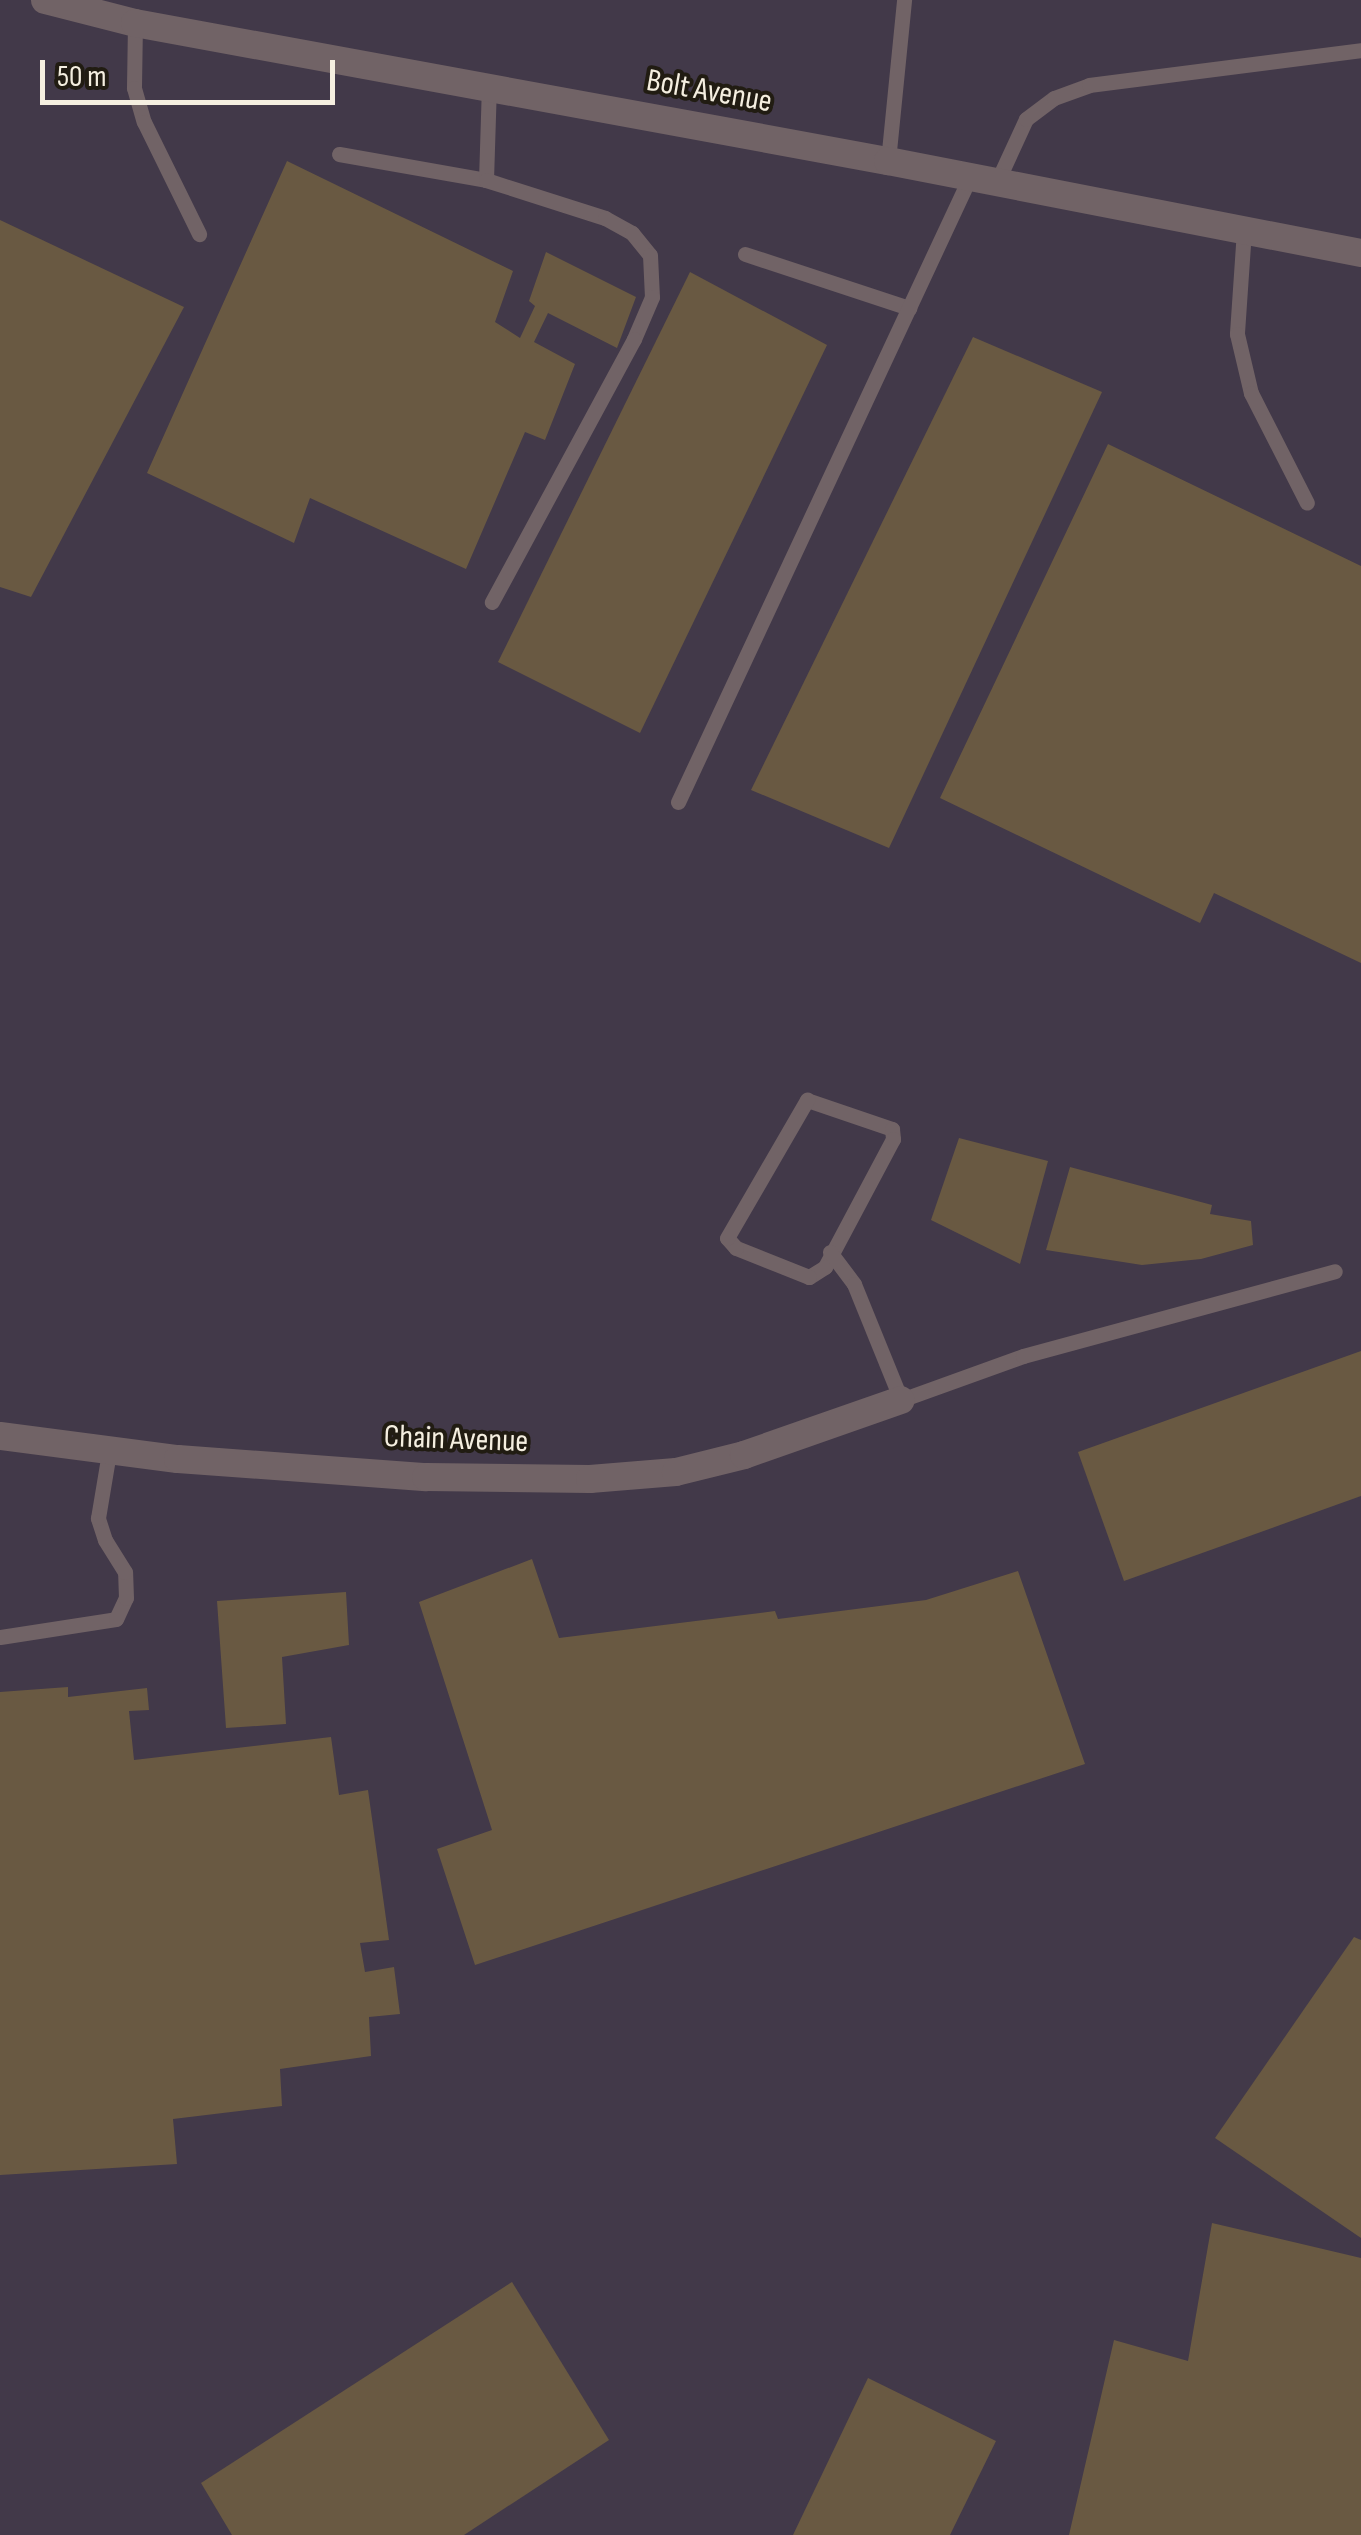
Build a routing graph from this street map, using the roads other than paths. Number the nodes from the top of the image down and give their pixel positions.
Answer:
1 (45, 0) edge
2 (904, 0) edge
3 (135, 23) junction
4 (1361, 50) edge
5 (489, 88) junction
6 (339, 154) dead end
7 (888, 160) junction
8 (984, 179) junction
9 (486, 180) junction
10 (1244, 230) junction
11 (200, 234) dead end
12 (1361, 253) edge
13 (745, 254) dead end
14 (909, 308) junction
15 (1307, 503) dead end
16 (492, 602) dead end
17 (678, 802) dead end
18 (830, 1252) junction
19 (1335, 1271) dead end
20 (901, 1400) junction
21 (0, 1436) edge
22 (109, 1452) junction
23 (0, 1637) edge

1 - 3 street, Bolt Avenue
2 - 7 lane
3 - 5 street, Bolt Avenue
3 - 11 lane
4 - 8 lane
5 - 7 street, Bolt Avenue
5 - 9 lane
6 - 9 lane
7 - 8 street, Bolt Avenue
8 - 10 street, Bolt Avenue
8 - 14 lane
9 - 16 lane
10 - 12 street, Bolt Avenue
10 - 15 lane
13 - 14 lane
14 - 17 lane
18 - 18 lane
18 - 20 lane
19 - 20 lane
20 - 22 street, Chain Avenue
21 - 22 street, Chain Avenue
22 - 23 lane

